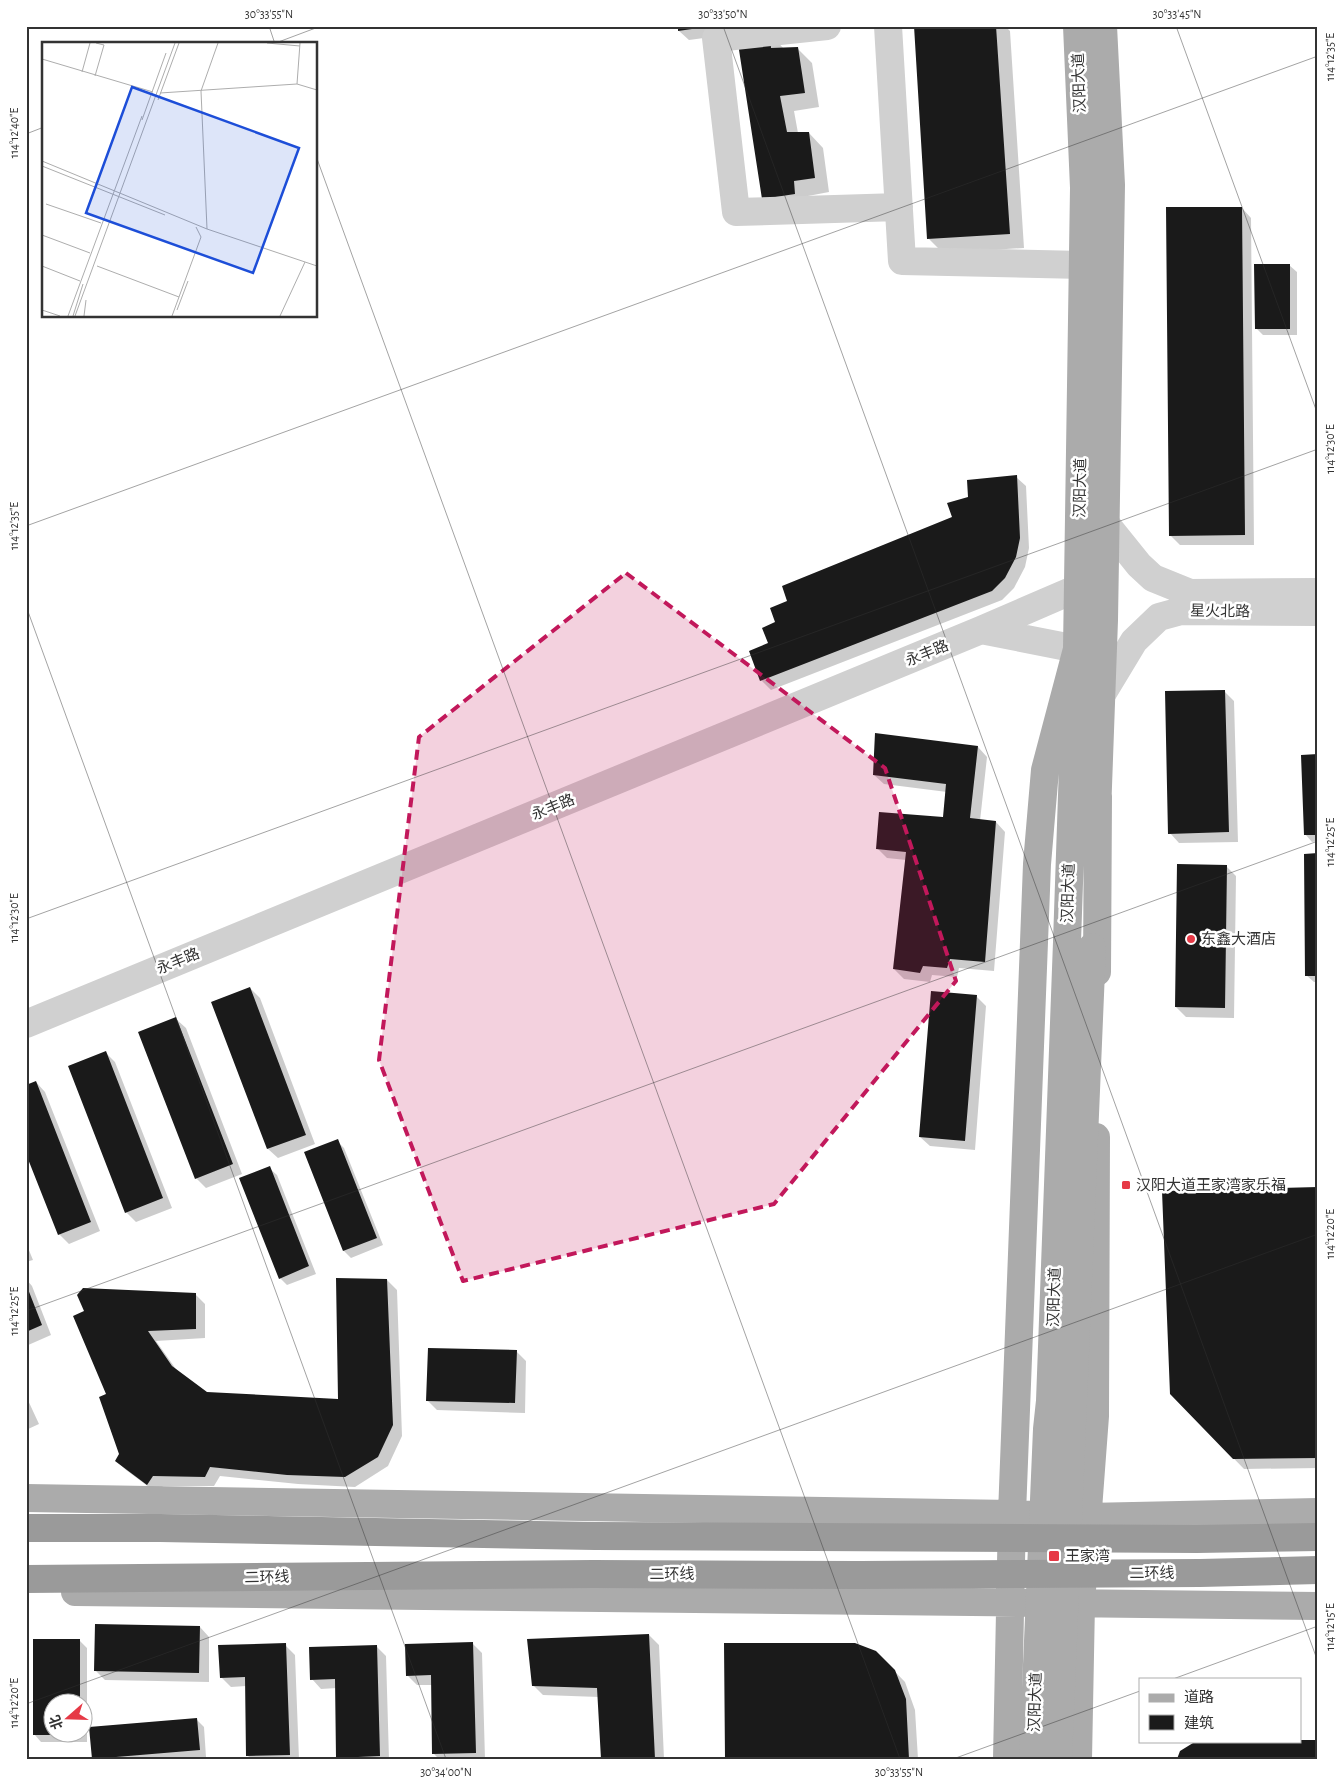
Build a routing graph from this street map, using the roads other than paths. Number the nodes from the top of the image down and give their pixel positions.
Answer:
1 (827, 26) edge
2 (888, 26) edge
3 (1077, 26) edge
4 (1103, 26) edge
5 (899, 207) junction
6 (1083, 265) junction
7 (1106, 524) junction
8 (1078, 588) junction
9 (1318, 592) edge
10 (1318, 612) edge
11 (981, 630) junction
12 (1077, 649) junction
13 (1102, 694) junction
14 (1098, 796) junction
15 (1079, 945) junction
16 (26, 1024) edge
17 (26, 1498) edge
18 (1318, 1512) edge
19 (1012, 1514) junction
20 (1087, 1517) junction
21 (26, 1528) edge
22 (1318, 1537) edge
23 (1318, 1570) edge
24 (26, 1579) edge
25 (26, 1591) edge
26 (1011, 1602) junction
27 (1081, 1603) junction
28 (1318, 1606) edge
29 (1007, 1759) edge
30 (1033, 1759) edge
31 (1058, 1759) edge
32 (1078, 1759) edge

1 - 5 street
2 - 5 street
3 - 6 main road, 汉阳大道
4 - 7 main road, 汉阳大道
5 - 6 street
6 - 8 main road, 汉阳大道
7 - 9 street, 星火北路
7 - 13 main road, 汉阳大道
8 - 11 street, 永丰路
8 - 12 main road, 汉阳大道
10 - 13 street, 星火北路
11 - 12 street
11 - 16 street, 永丰路
12 - 15 main road, 汉阳大道
12 - 19 main road
13 - 14 main road, 汉阳大道
14 - 15 main road, 汉阳大道
14 - 20 main road, 汉阳大道
15 - 30 main road, 汉阳大道, bridge
15 - 31 main road, 汉阳大道, bridge
17 - 19 main road
18 - 20 main road
19 - 20 main road
19 - 26 main road
20 - 27 main road, 汉阳大道
21 - 22 highway, bridge
23 - 24 highway, 二环线, bridge
25 - 26 main road
26 - 27 main road
26 - 29 main road
27 - 28 main road
27 - 32 main road, 汉阳大道

